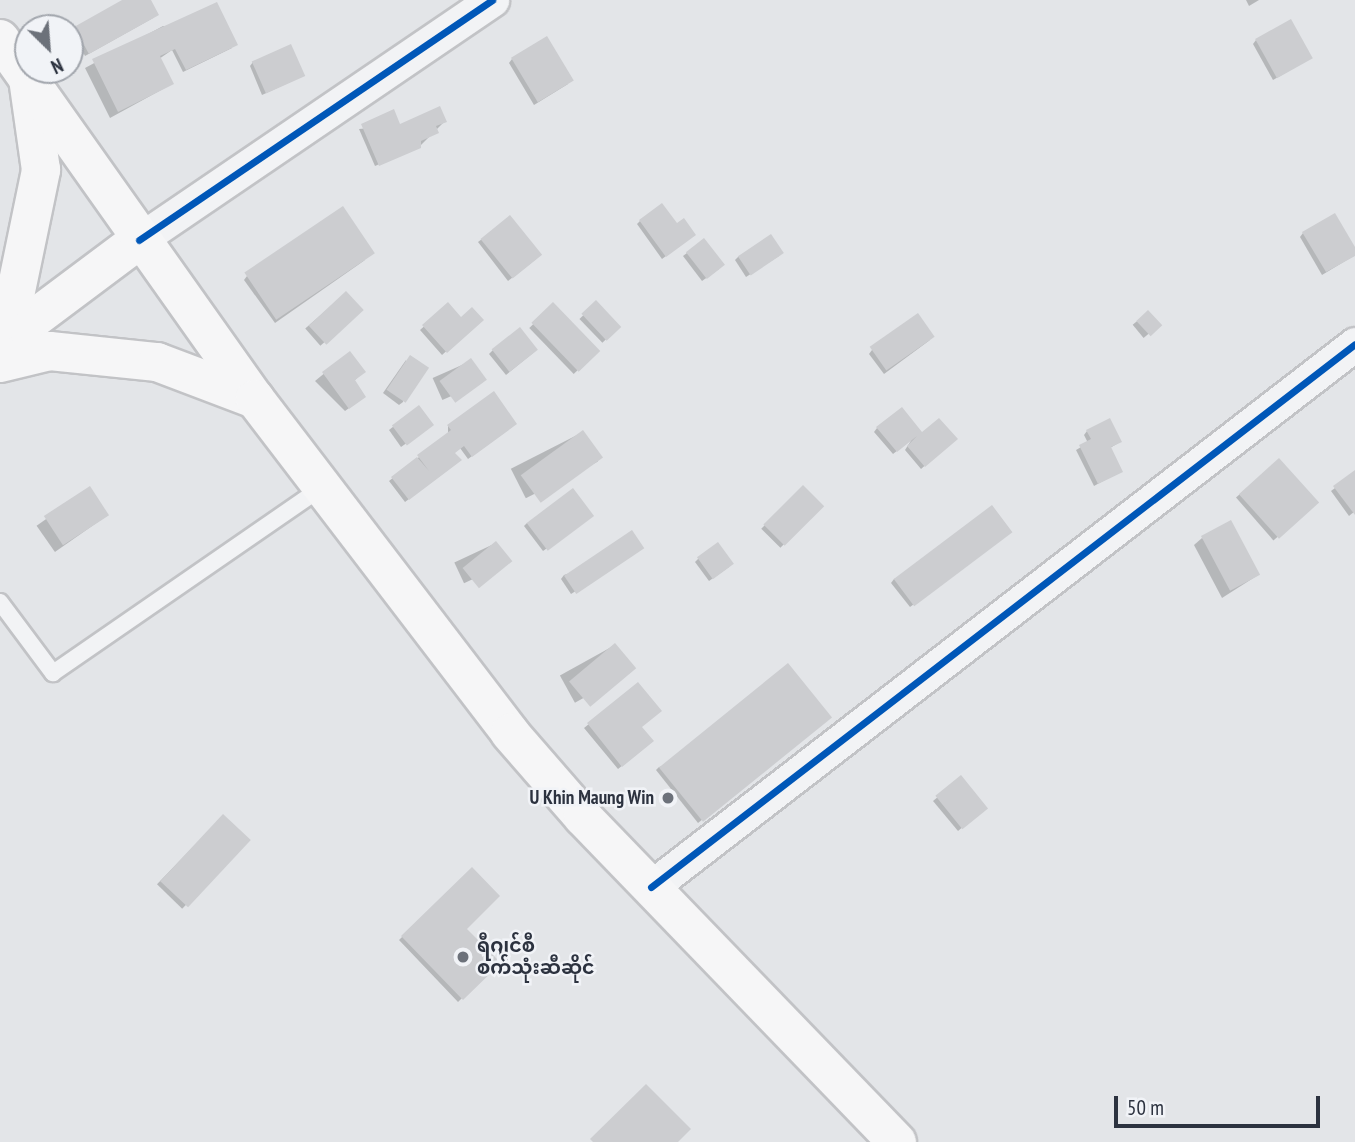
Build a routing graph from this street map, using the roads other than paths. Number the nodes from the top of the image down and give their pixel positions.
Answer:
1 (492, 0) edge
2 (0, 40) edge
3 (14, 60) edge
4 (29, 84) edge
5 (31, 84) edge
6 (139, 240) junction
7 (0, 322) edge
8 (0, 344) edge
9 (1355, 344) edge
10 (0, 363) edge
11 (255, 399) junction
12 (321, 488) junction
13 (0, 602) edge
14 (650, 887) junction
15 (897, 1142) edge

1 - 6 street
2 - 3 main road
4 - 7 main road
5 - 6 main road
6 - 8 main road
6 - 11 main road
9 - 14 street
10 - 11 main road
11 - 12 main road
12 - 13 lane
12 - 14 main road
14 - 15 main road

